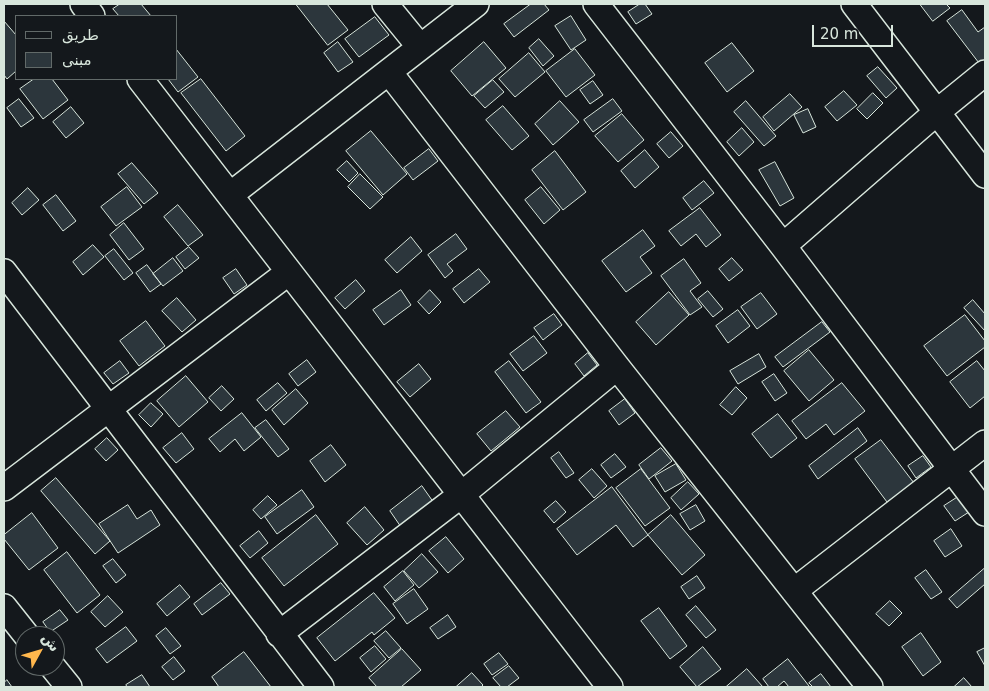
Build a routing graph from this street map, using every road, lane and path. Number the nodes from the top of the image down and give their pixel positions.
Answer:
1 (83, 4) edge
2 (385, 4) edge
3 (476, 4) edge
4 (596, 4) edge
5 (854, 4) edge
6 (91, 15) edge
7 (420, 47) junction
8 (389, 72) junction
9 (985, 73) edge
10 (141, 80) edge
11 (937, 112) junction
12 (985, 175) edge
13 (230, 195) junction
14 (783, 246) junction
15 (4, 272) edge
16 (289, 272) junction
17 (617, 367) junction
18 (108, 410) junction
19 (985, 443) edge
20 (951, 468) junction
21 (4, 488) edge
22 (461, 495) junction
23 (985, 513) edge
24 (794, 591) junction
25 (4, 607) edge
26 (19, 626) edge
27 (279, 634) junction
28 (60, 676) edge
29 (69, 687) edge
30 (321, 687) edge
31 (610, 687) edge
32 (870, 687) edge

1 - 6 street
2 - 7 street
3 - 7 street
4 - 14 street
5 - 11 street
7 - 8 street
8 - 13 street
8 - 17 street
9 - 11 street
10 - 13 street
11 - 12 street
11 - 14 street
13 - 16 street
14 - 20 street
15 - 18 street
16 - 18 street
16 - 22 street
17 - 22 street
17 - 24 street
18 - 21 street
18 - 27 street
19 - 20 street
20 - 23 street
20 - 24 street
22 - 27 street
22 - 31 street
24 - 32 street
25 - 26 street
27 - 30 street
28 - 29 street

